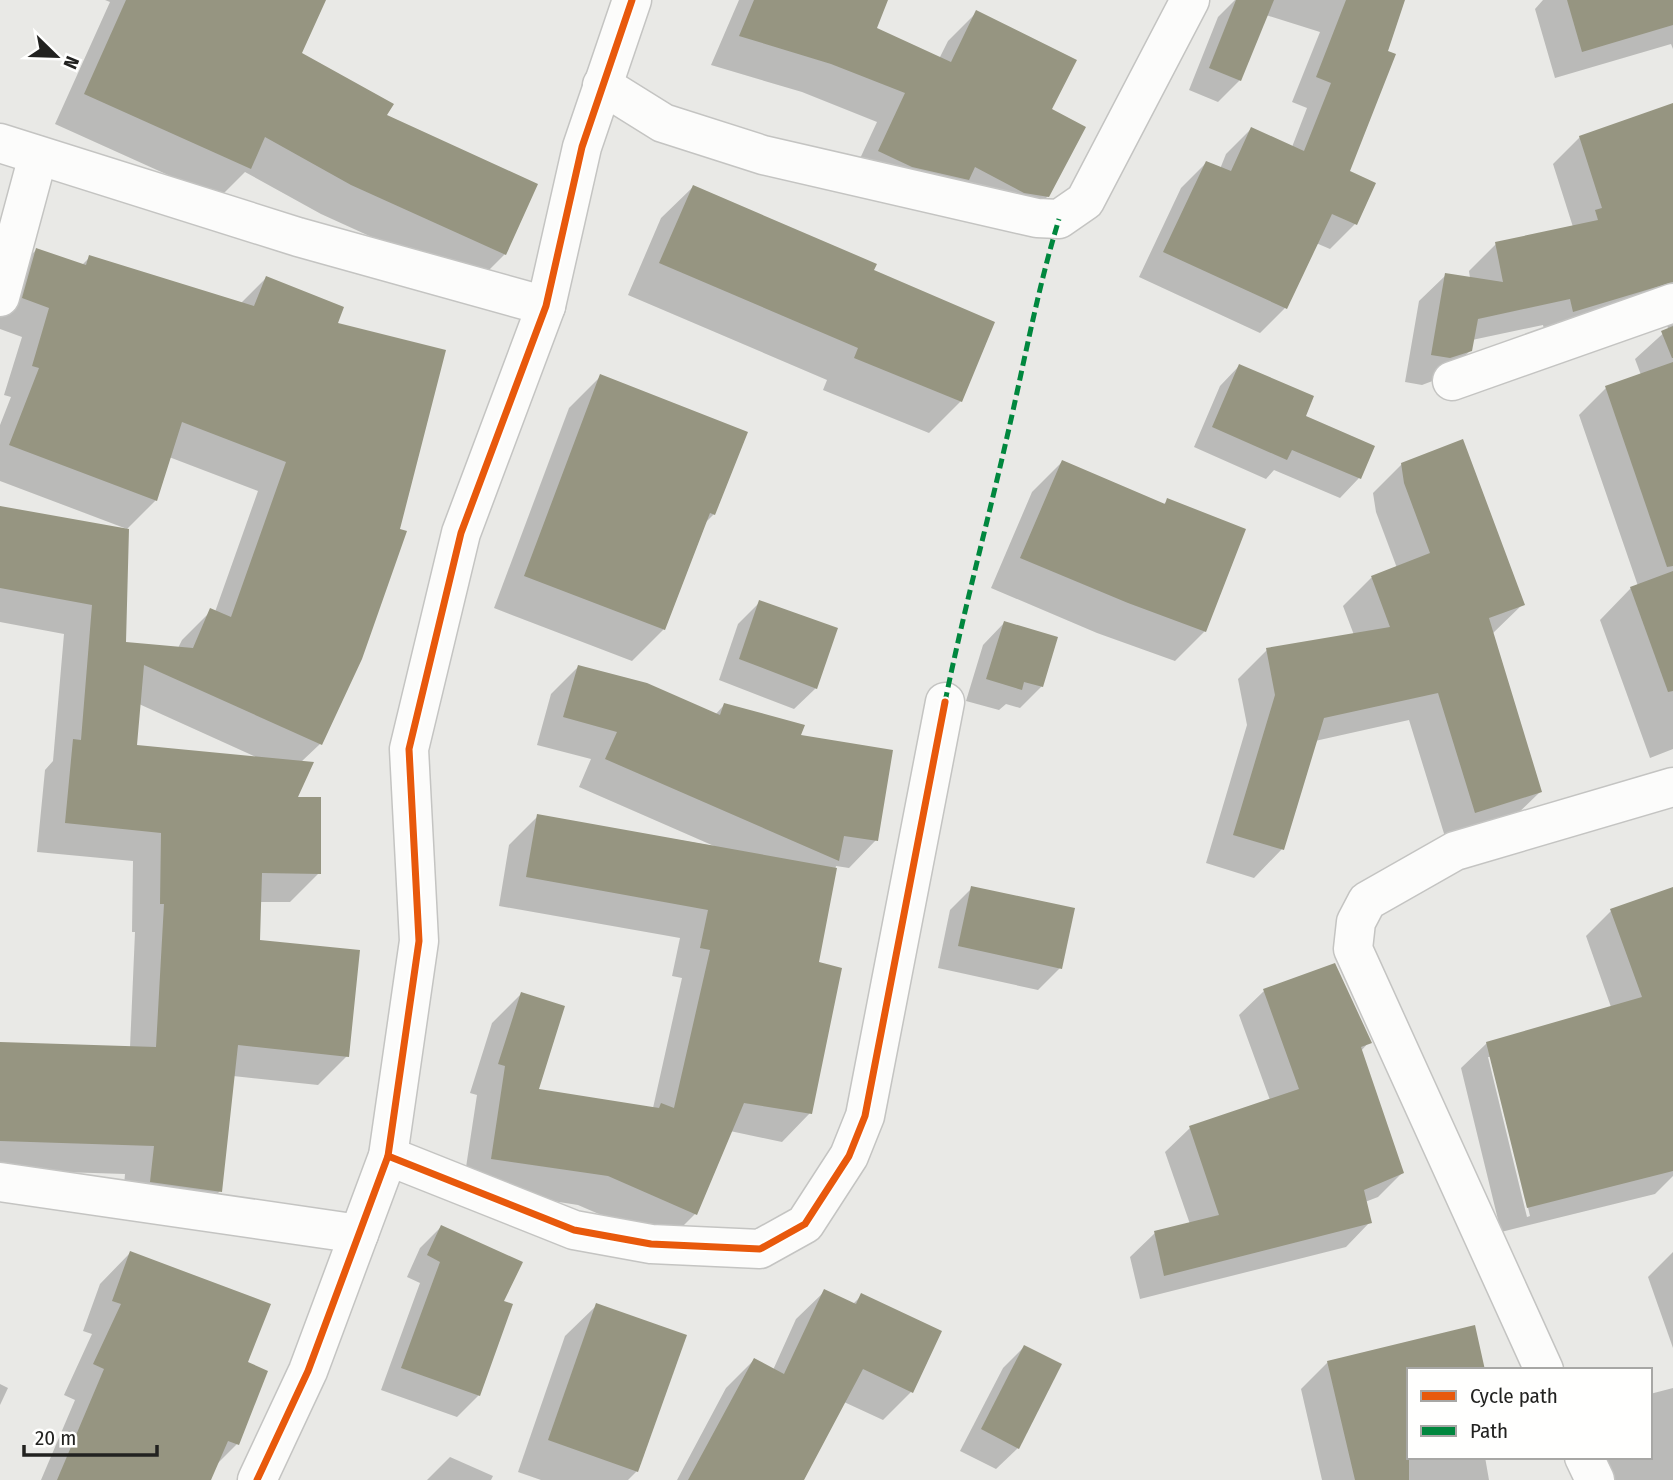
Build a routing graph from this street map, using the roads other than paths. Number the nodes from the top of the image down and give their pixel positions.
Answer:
1 (632, 0) edge
2 (1190, 0) edge
3 (602, 85) junction
4 (0, 143) edge
5 (38, 156) junction
6 (0, 297) edge
7 (1673, 303) edge
8 (546, 306) junction
9 (1452, 381) dead end
10 (945, 702) dead end
11 (1673, 788) edge
12 (388, 1156) junction
13 (0, 1182) edge
14 (359, 1234) junction
15 (1543, 1368) edge
16 (1585, 1459) edge
17 (257, 1480) edge
18 (1595, 1480) edge

1 - 3 street
2 - 3 street
3 - 8 street
4 - 5 street
5 - 6 street
5 - 8 street
7 - 9 street
8 - 12 street
10 - 12 street
11 - 15 street
12 - 14 street
13 - 14 street
14 - 17 street
16 - 18 street

